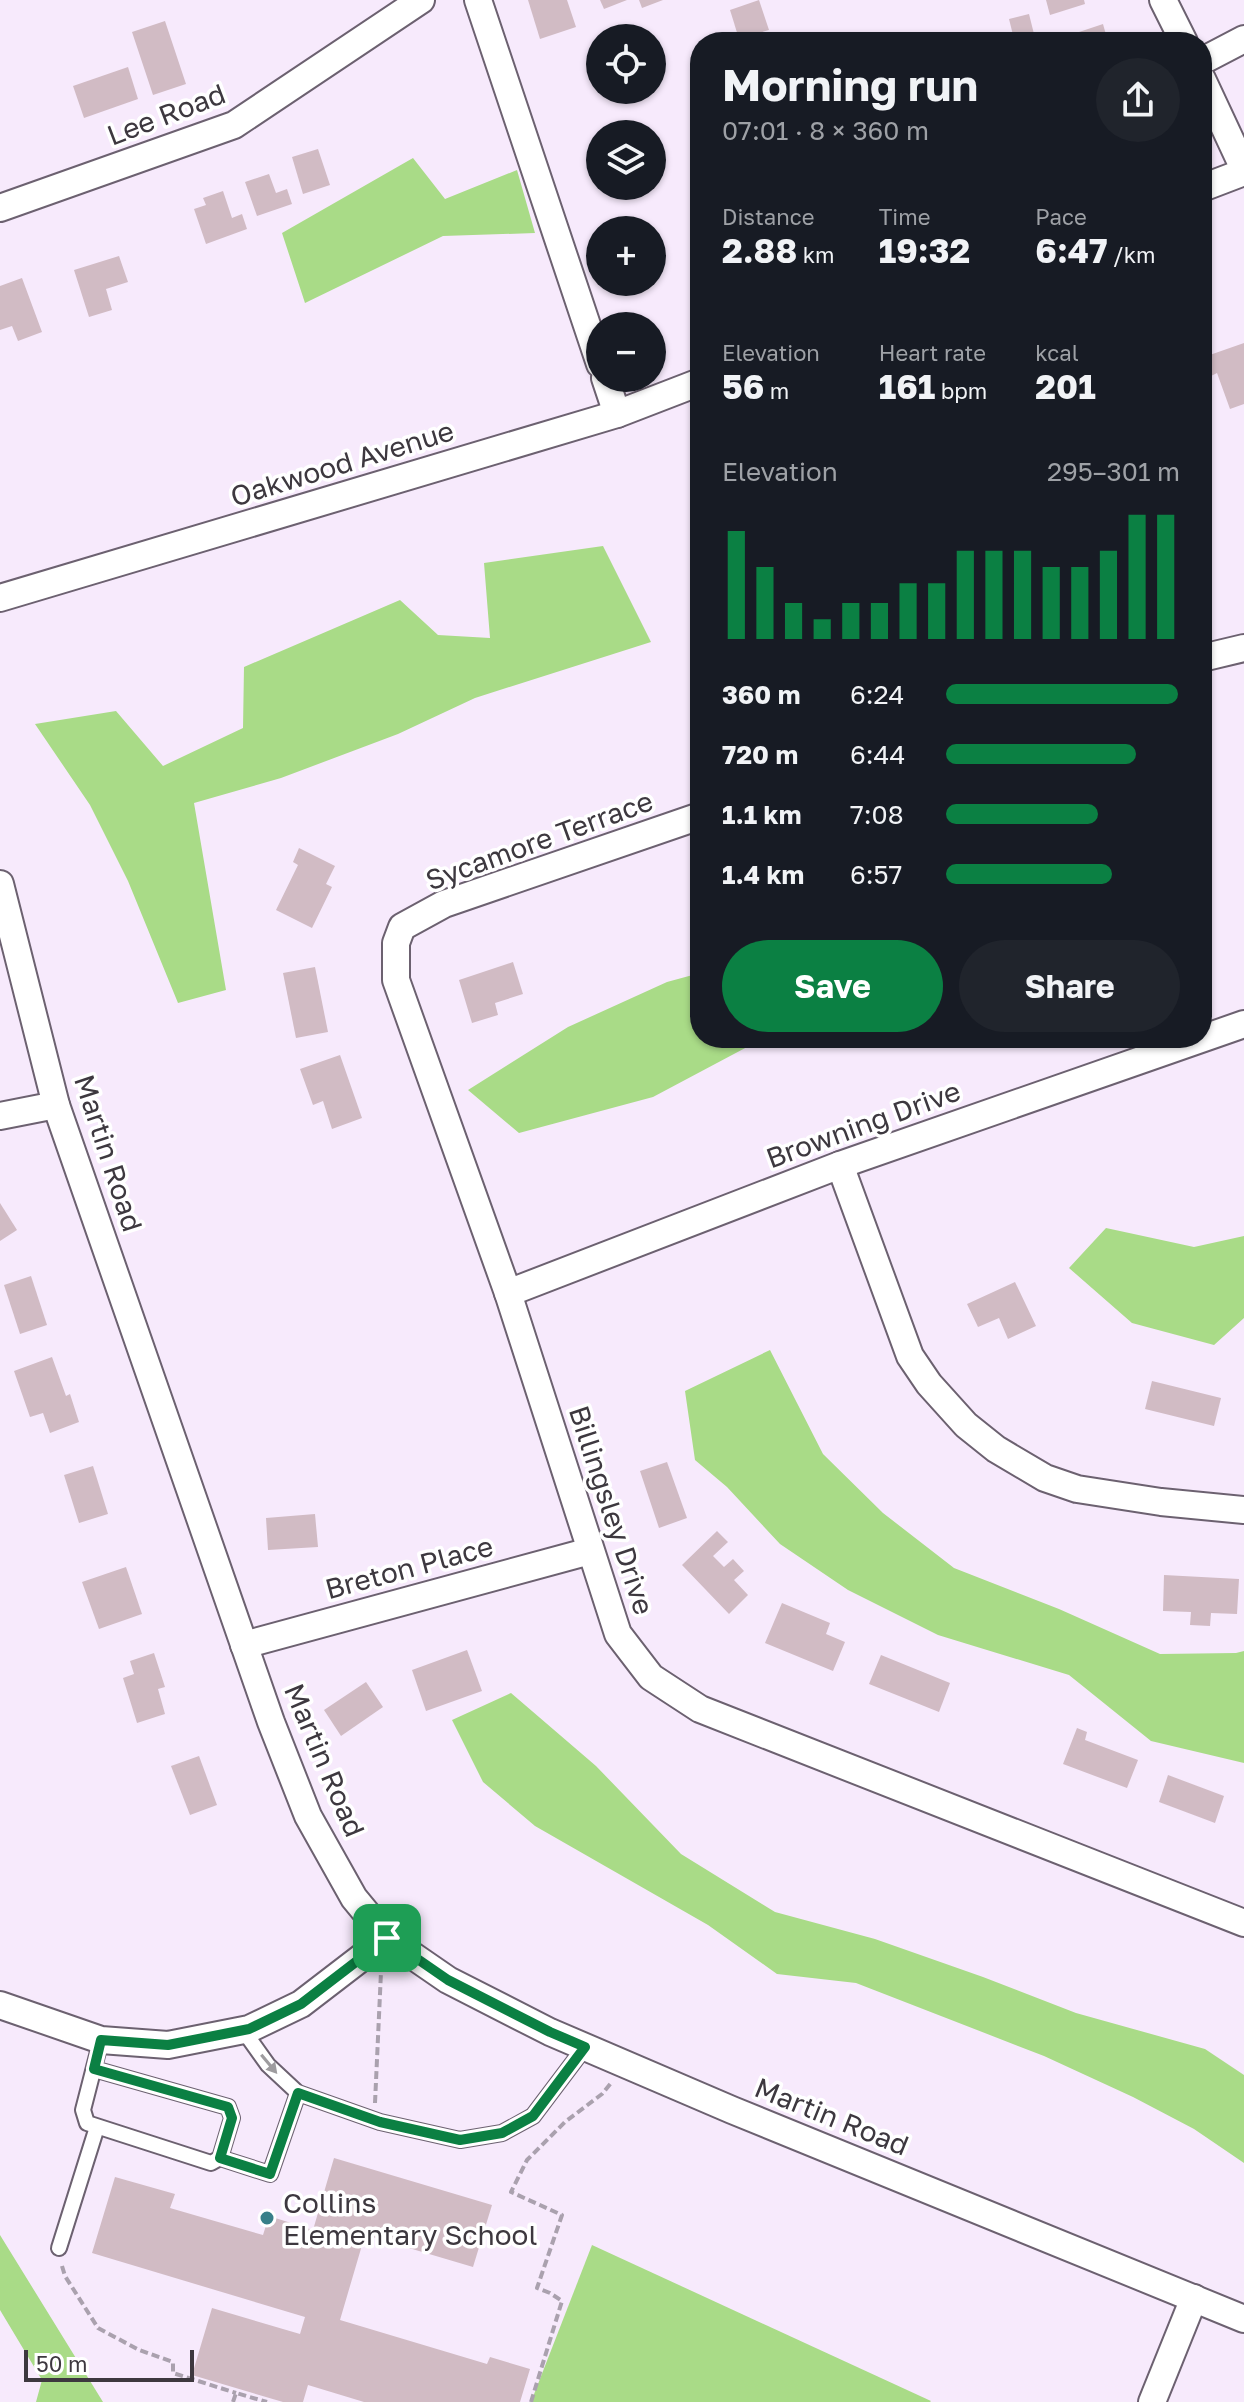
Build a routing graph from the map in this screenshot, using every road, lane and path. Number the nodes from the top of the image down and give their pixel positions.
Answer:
1 (421, 0) edge
2 (478, 0) edge
3 (1163, 0) edge
4 (1179, 32) edge
5 (1244, 39) edge
6 (1212, 56) edge
7 (1212, 101) edge
8 (1244, 170) edge
9 (1212, 184) edge
10 (0, 208) edge
11 (586, 322) edge
12 (690, 386) edge
13 (610, 392) edge
14 (617, 414) junction
15 (0, 598) edge
16 (1244, 648) edge
17 (1212, 656) edge
18 (690, 819) edge
19 (0, 884) edge
20 (402, 927) joint
21 (1244, 1024) edge
22 (1212, 1035) edge
23 (1175, 1048) edge
24 (56, 1105) junction
25 (0, 1116) edge
26 (840, 1165) junction
27 (508, 1293) junction
28 (1244, 1510) edge
29 (590, 1551) junction
30 (244, 1645) junction
31 (1244, 1923) edge
32 (387, 1938) junction
33 (0, 2005) edge
34 (243, 2030) junction
35 (101, 2040) junction
36 (585, 2047) junction
37 (621, 2063) junction
38 (94, 2069) junction
39 (298, 2093) junction
40 (375, 2120) junction
41 (97, 2127) junction
42 (220, 2158) junction
43 (59, 2248) joint
44 (1194, 2298) junction
45 (1244, 2319) edge
46 (236, 2393) junction
47 (233, 2402) edge
48 (267, 2402) edge
49 (531, 2402) edge
50 (1152, 2402) edge

1 - 10 street, Lee Road
2 - 11 street
3 - 4 street
5 - 6 street
7 - 8 street
8 - 9 street
12 - 14 street, Oakwood Avenue
13 - 14 street
14 - 15 street, Oakwood Avenue
16 - 17 street
18 - 20 street, Sycamore Terrace
19 - 24 street, Martin Road
20 - 27 street, Billingsley Drive
21 - 22 street, Browning Drive
23 - 26 street, Browning Drive
24 - 25 street
24 - 30 street, Martin Road
26 - 27 street, Browning Drive
26 - 28 street
27 - 29 street, Billingsley Drive
29 - 30 street, Breton Place
29 - 31 street, Billingsley Drive
30 - 32 street, Martin Road
32 - 34 street
32 - 36 street, Martin Road
32 - 40 path
33 - 35 street
34 - 35 street
34 -> 39 lane
35 - 38 lane
36 - 37 street, Martin Road
36 - 40 lane
37 - 44 street, Martin Road
37 - 49 path
38 - 41 lane
38 - 42 lane
39 - 40 lane
39 - 42 lane
41 - 42 lane
41 - 43 lane
43 - 46 path
44 - 45 street, Martin Road
44 - 50 street
46 - 47 path
46 - 48 path

